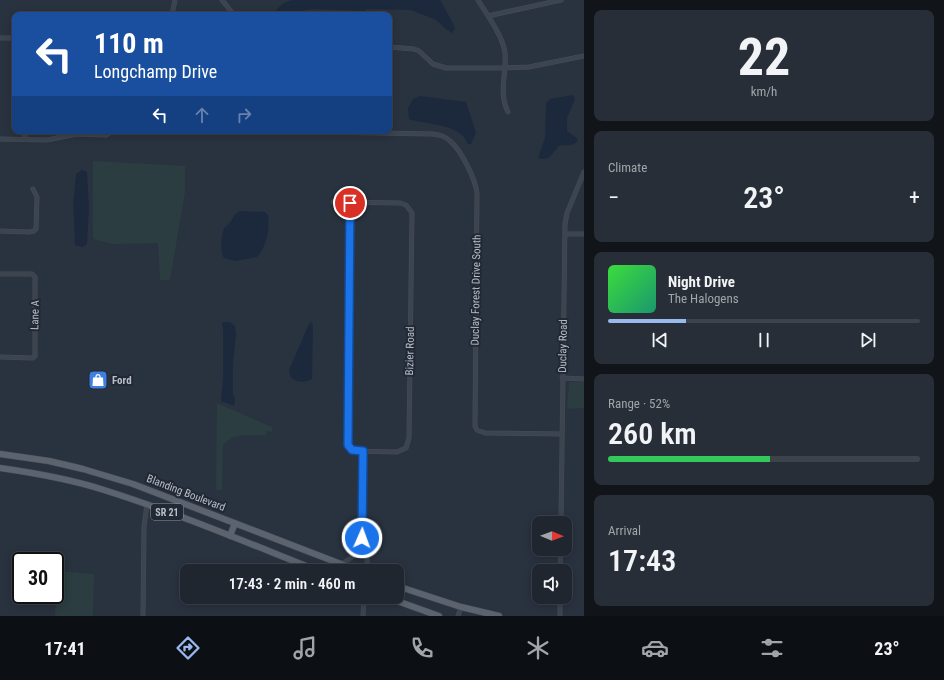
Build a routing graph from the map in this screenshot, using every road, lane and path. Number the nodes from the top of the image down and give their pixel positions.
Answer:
1 (175, 0) edge
2 (222, 0) edge
3 (478, 0) edge
4 (561, 0) edge
5 (173, 12) edge
6 (232, 12) edge
7 (488, 16) junction
8 (0, 38) edge
9 (12, 38) edge
10 (392, 48) edge
11 (584, 56) edge
12 (504, 68) junction
13 (508, 112) dead end
14 (392, 133) edge
15 (25, 134) edge
16 (77, 134) edge
17 (77, 134) edge
18 (108, 134) edge
19 (0, 139) edge
20 (24, 139) junction
21 (584, 172) edge
22 (33, 189) dead end
23 (333, 202) dead end
24 (350, 203) junction
25 (0, 231) edge
26 (564, 234) junction
27 (584, 234) edge
28 (0, 274) edge
29 (0, 357) edge
30 (562, 378) junction
31 (584, 379) edge
32 (562, 434) junction
33 (363, 451) junction
34 (0, 454) edge
35 (0, 468) edge
36 (107, 476) junction
37 (103, 489) junction
38 (147, 504) junction
39 (561, 516) edge
40 (235, 523) junction
41 (230, 536) junction
42 (362, 538) junction
43 (301, 564) edge
44 (341, 564) joint
45 (367, 564) edge
46 (404, 588) edge
47 (404, 603) edge
48 (364, 604) edge
49 (560, 604) edge
50 (461, 607) junction
51 (143, 616) edge
52 (363, 616) edge
53 (439, 616) edge
54 (458, 616) edge
55 (499, 616) edge
56 (560, 616) edge

1 - 5 street
2 - 6 street
3 - 7 street
4 - 7 street
7 - 12 street
8 - 9 street
10 - 12 street
11 - 12 street
12 - 13 street
14 - 32 street, Duclay Forest Drive South
15 - 20 street
16 - 18 street
17 - 20 street
19 - 20 street
21 - 26 street, Duclay Road
22 - 25 street
23 - 24 street
24 - 33 street
24 - 33 street, Bizier Road
26 - 27 street
26 - 30 street, Duclay Road
28 - 29 street, Lane A
30 - 31 street
30 - 32 street, Duclay Road
32 - 39 street, Duclay Road
33 - 42 street
34 - 36 main road, Blanding Boulevard / SR 21
35 - 37 main road, SR 21
36 - 37 main road
36 - 40 main road, Blanding Boulevard / SR 21
37 - 38 main road, SR 21
38 - 41 main road, SR 21
38 - 51 street
40 - 41 main road
40 - 44 main road, Blanding Boulevard / SR 21
41 - 43 main road, SR 21
42 - 44 street
42 - 45 street
46 - 50 main road
47 - 53 main road
48 - 52 street
49 - 56 street
50 - 54 street
50 - 55 main road

